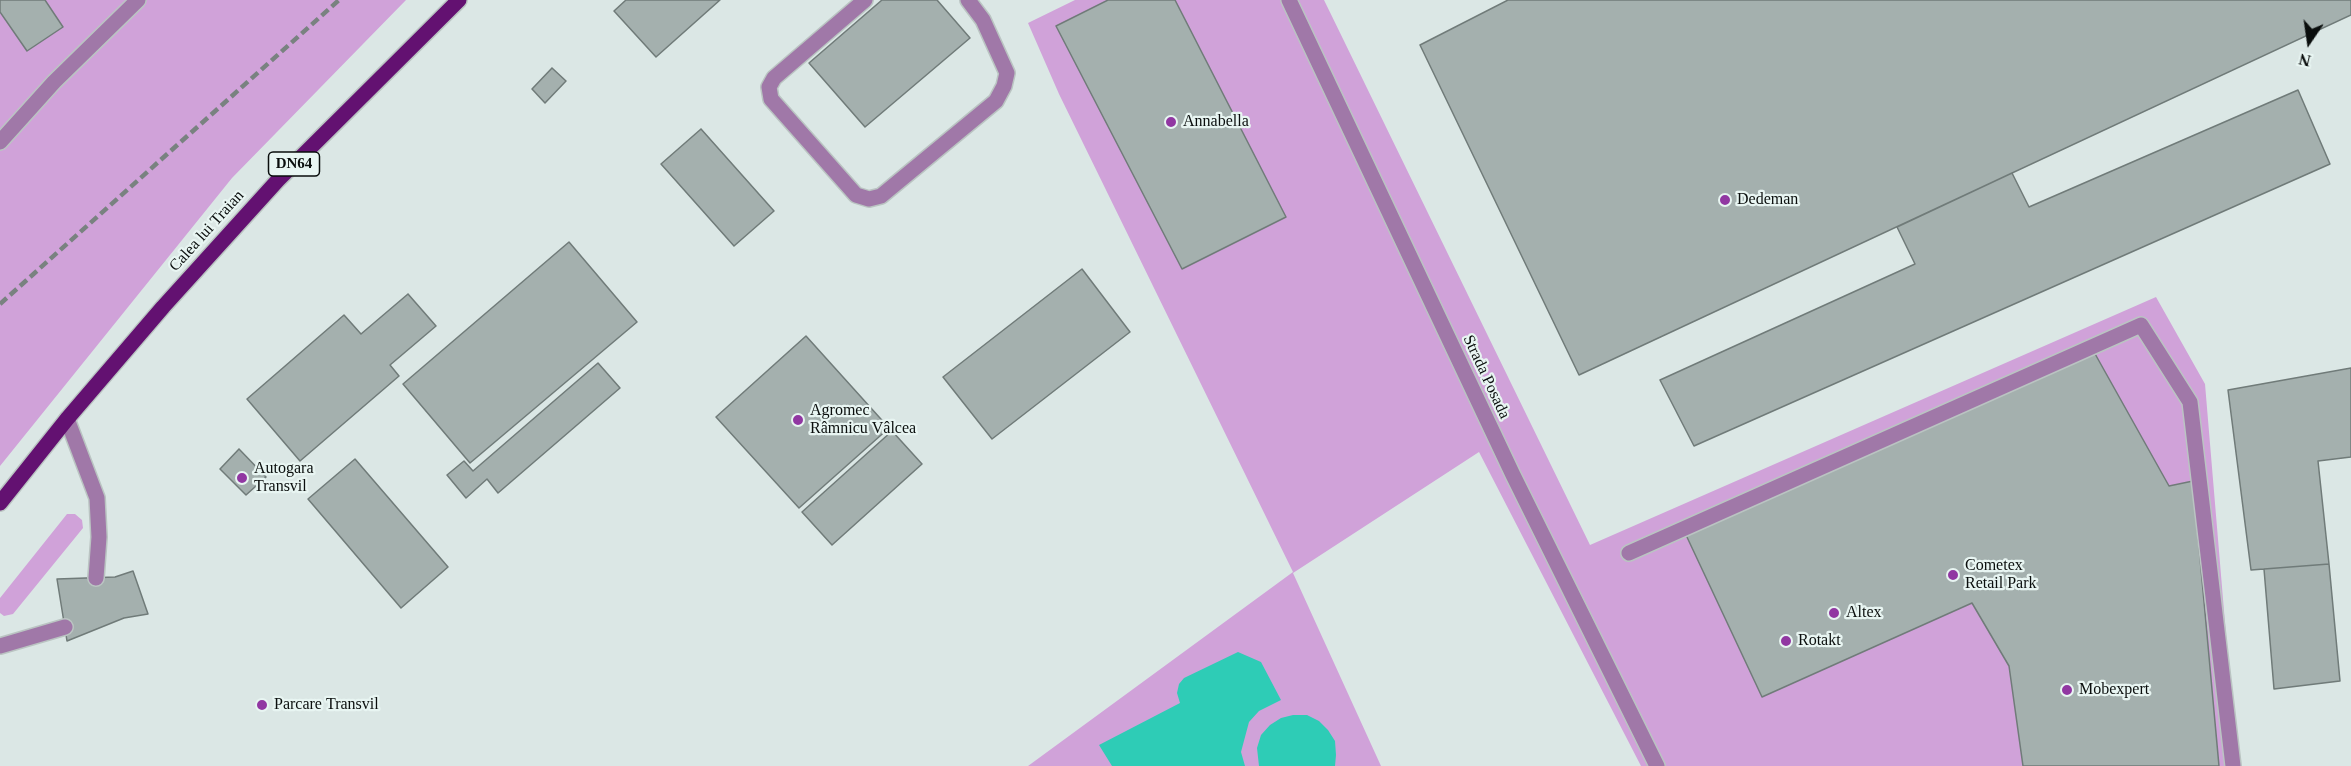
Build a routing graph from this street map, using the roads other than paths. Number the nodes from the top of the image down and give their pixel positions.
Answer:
1 (138, 0) edge
2 (459, 0) edge
3 (865, 0) edge
4 (968, 0) edge
5 (1289, 0) edge
6 (0, 142) edge
7 (67, 419) junction
8 (0, 503) edge
9 (1629, 553) dead end
10 (96, 578) dead end
11 (65, 627) dead end
12 (0, 646) edge
13 (1657, 766) edge
14 (2233, 766) edge

1 - 6 street
2 - 7 main road, Calea lui Traian / DN64
3 - 4 street
5 - 13 street, Strada Posada
7 - 8 main road, Calea lui Traian / DN64
7 - 10 street
9 - 14 street
11 - 12 street

